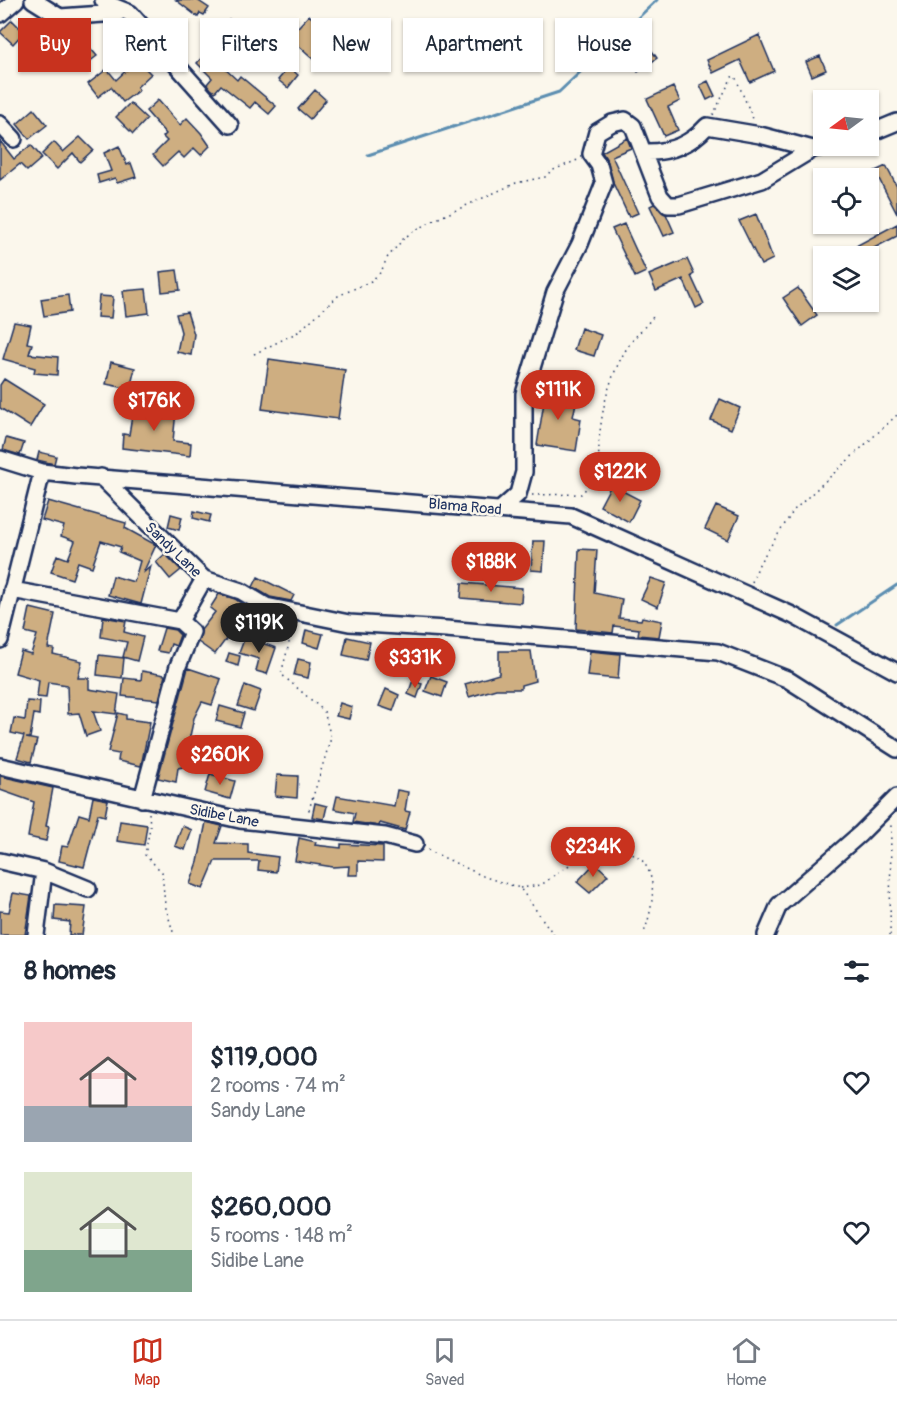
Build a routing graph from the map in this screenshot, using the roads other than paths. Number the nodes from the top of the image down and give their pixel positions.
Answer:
1 (16, 0) edge
2 (33, 0) edge
3 (103, 0) edge
4 (130, 13) junction
5 (0, 14) edge
6 (897, 122) edge
7 (0, 124) edge
8 (230, 125) dead end
9 (879, 129) edge
10 (14, 139) dead end
11 (813, 146) edge
12 (813, 151) edge
13 (644, 152) junction
14 (0, 459) edge
15 (42, 472) junction
16 (101, 477) junction
17 (500, 510) junction
18 (204, 579) junction
19 (8, 590) edge
20 (180, 621) junction
21 (0, 640) edge
22 (897, 672) edge
23 (897, 750) edge
24 (0, 766) edge
25 (142, 799) junction
26 (894, 801) edge
27 (415, 844) road end
28 (0, 861) edge
29 (44, 871) junction
30 (88, 889) dead end
31 (36, 935) edge
32 (766, 935) edge

1 - 5 street
2 - 4 street
3 - 4 street
4 - 8 street
6 - 9 street
7 - 10 street
11 - 13 street
12 - 13 street
13 - 17 street
14 - 15 street, Blama Road
15 - 16 street, Blama Road
15 - 19 street
16 - 17 street, Blama Road
16 - 18 street, Sandy Lane
17 - 22 street, Blama Road
18 - 20 street, Sandy Lane
18 - 23 street
19 - 20 street
19 - 21 street
20 - 25 street
24 - 25 street, Sidibe Lane
25 - 27 street, Sidibe Lane
26 - 32 street
28 - 29 street
29 - 30 street
29 - 31 street

